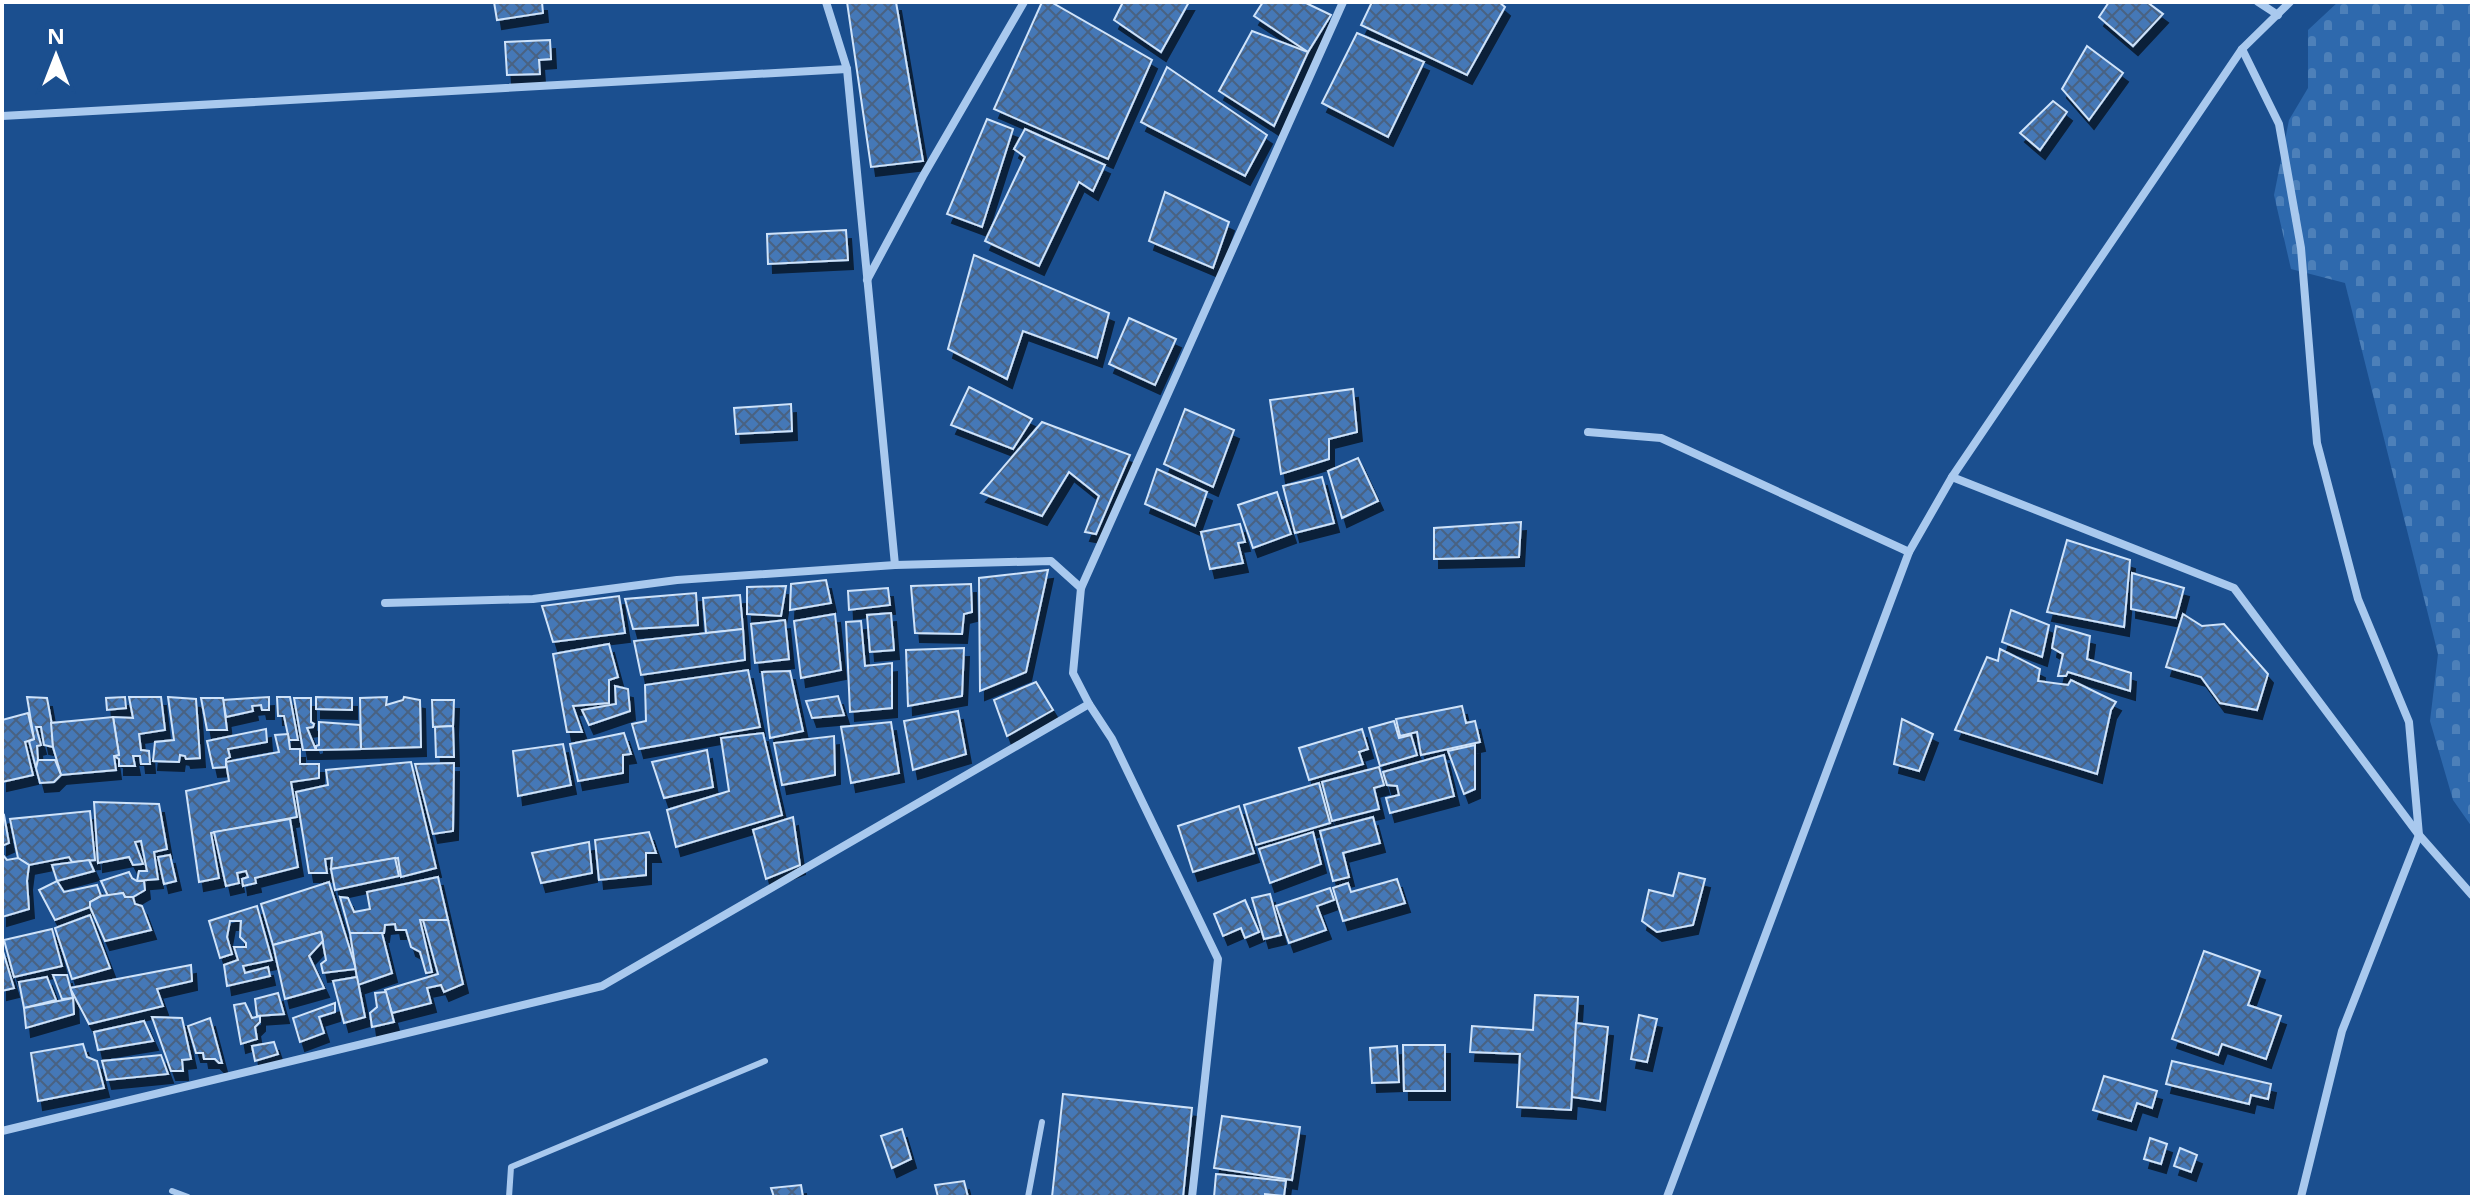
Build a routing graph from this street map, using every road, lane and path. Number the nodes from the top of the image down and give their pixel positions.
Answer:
1 (826, 2) edge
2 (1024, 2) edge
3 (1343, 2) edge
4 (2258, 2) edge
5 (2290, 2) edge
6 (2278, 15) junction
7 (2242, 49) junction
8 (847, 69) junction
9 (2, 116) edge
10 (867, 280) junction
11 (1588, 432) dead end
12 (1952, 477) junction
13 (1909, 552) junction
14 (895, 565) junction
15 (1081, 588) junction
16 (385, 603) dead end
17 (1089, 704) junction
18 (2419, 835) junction
19 (2472, 895) edge
20 (765, 1061) dead end
21 (1042, 1122) dead end
22 (2, 1131) edge
23 (172, 1191) dead end
24 (188, 1197) edge
25 (509, 1197) edge
26 (1028, 1197) edge
27 (1192, 1197) edge
28 (1667, 1197) edge
29 (2301, 1197) edge

1 - 8 street
2 - 10 street
3 - 15 street
4 - 6 street
5 - 6 street
6 - 7 street
7 - 12 street
7 - 18 street
8 - 9 street
8 - 10 street
10 - 14 street
11 - 13 street
12 - 13 street
12 - 18 street
13 - 28 street
14 - 15 street
14 - 16 street
15 - 17 street
17 - 22 street
17 - 27 street
18 - 19 street
18 - 29 street
20 - 25 lane
21 - 26 lane
23 - 24 lane

